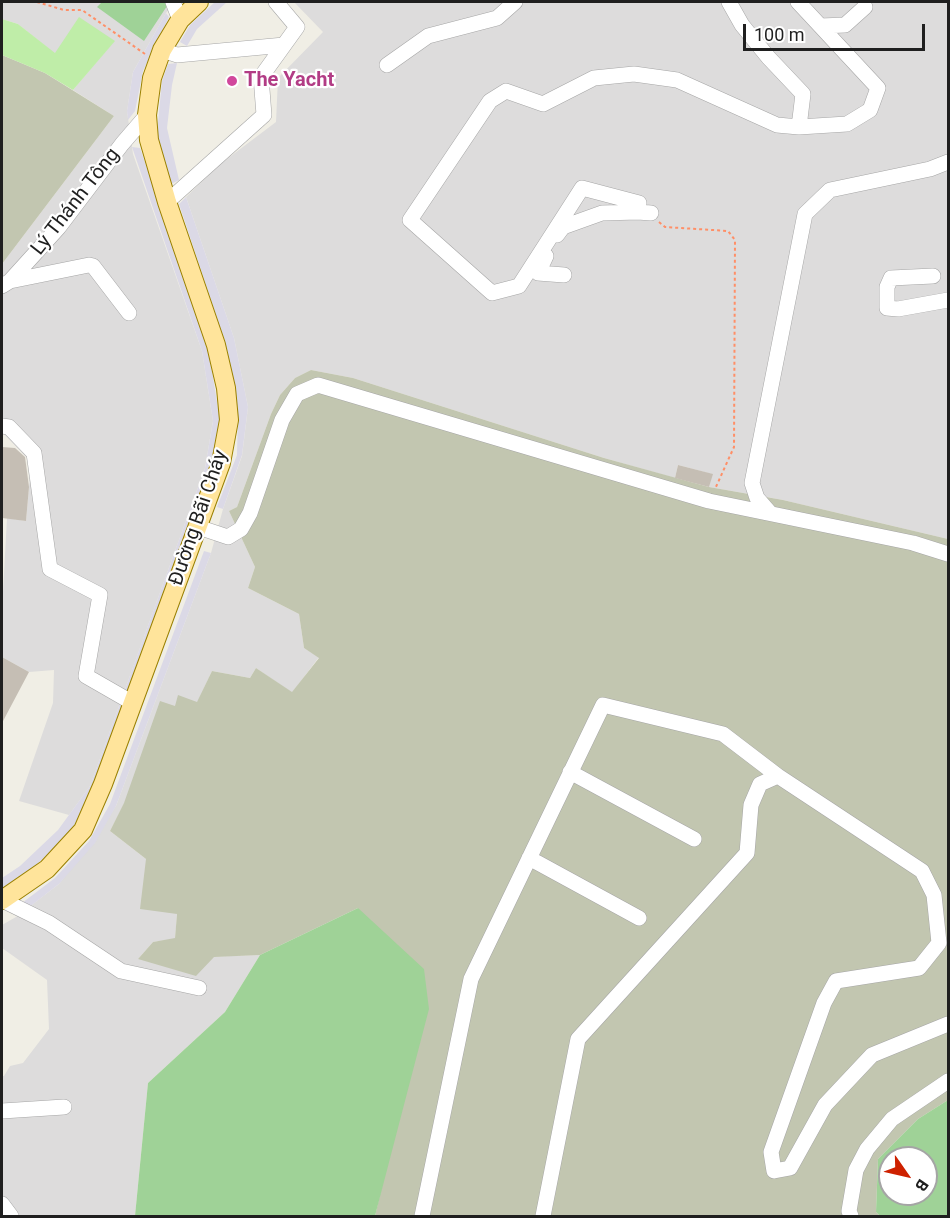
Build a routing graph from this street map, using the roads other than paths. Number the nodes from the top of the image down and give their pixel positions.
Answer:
1 (173, 2) edge
2 (199, 2) edge
3 (276, 2) edge
4 (515, 2) edge
5 (729, 2) edge
6 (798, 2) edge
7 (865, 7) dead end
8 (180, 20) junction
9 (821, 26) junction
10 (284, 45) junction
11 (160, 55) junction
12 (387, 65) dead end
13 (147, 115) junction
14 (799, 127) junction
15 (948, 162) edge
16 (167, 202) junction
17 (532, 274) junction
18 (564, 275) dead end
19 (933, 276) dead end
20 (6, 283) edge
21 (948, 300) edge
22 (129, 314) dead end
23 (2, 426) edge
24 (770, 513) junction
25 (198, 527) junction
26 (948, 554) edge
27 (133, 703) junction
28 (570, 772) junction
29 (778, 776) junction
30 (694, 839) dead end
31 (529, 858) junction
32 (2, 900) edge
33 (639, 918) dead end
34 (199, 988) dead end
35 (948, 1024) edge
36 (948, 1081) edge
37 (64, 1107) dead end
38 (2, 1111) edge
39 (2, 1204) edge
40 (10, 1216) edge
41 (422, 1216) edge
42 (543, 1216) edge
43 (851, 1216) edge

1 - 8 street
2 - 8 main road, Đường Bãi Cháy
3 - 10 street
4 - 12 street
5 - 14 street
6 - 9 street
7 - 9 street
8 - 11 main road, Đường Bãi Cháy
9 - 14 street
10 - 11 street
10 - 16 street
11 - 13 main road, Đường Bãi Cháy
13 - 16 main road, Đường Bãi Cháy
13 - 20 street, Lý Thánh Tông
14 - 17 street
15 - 24 street
16 - 25 main road, Đường Bãi Cháy
17 - 17 street
17 - 18 street
19 - 21 street
20 - 22 street
23 - 27 street
24 - 25 street
24 - 26 street
25 - 27 main road, Đường Bãi Cháy
27 - 32 main road, Đường Bãi Cháy
28 - 29 street
28 - 30 street
28 - 31 street
29 - 35 street
29 - 42 street
31 - 33 street
31 - 41 street
32 - 34 street
36 - 43 street
37 - 38 street
39 - 40 street

